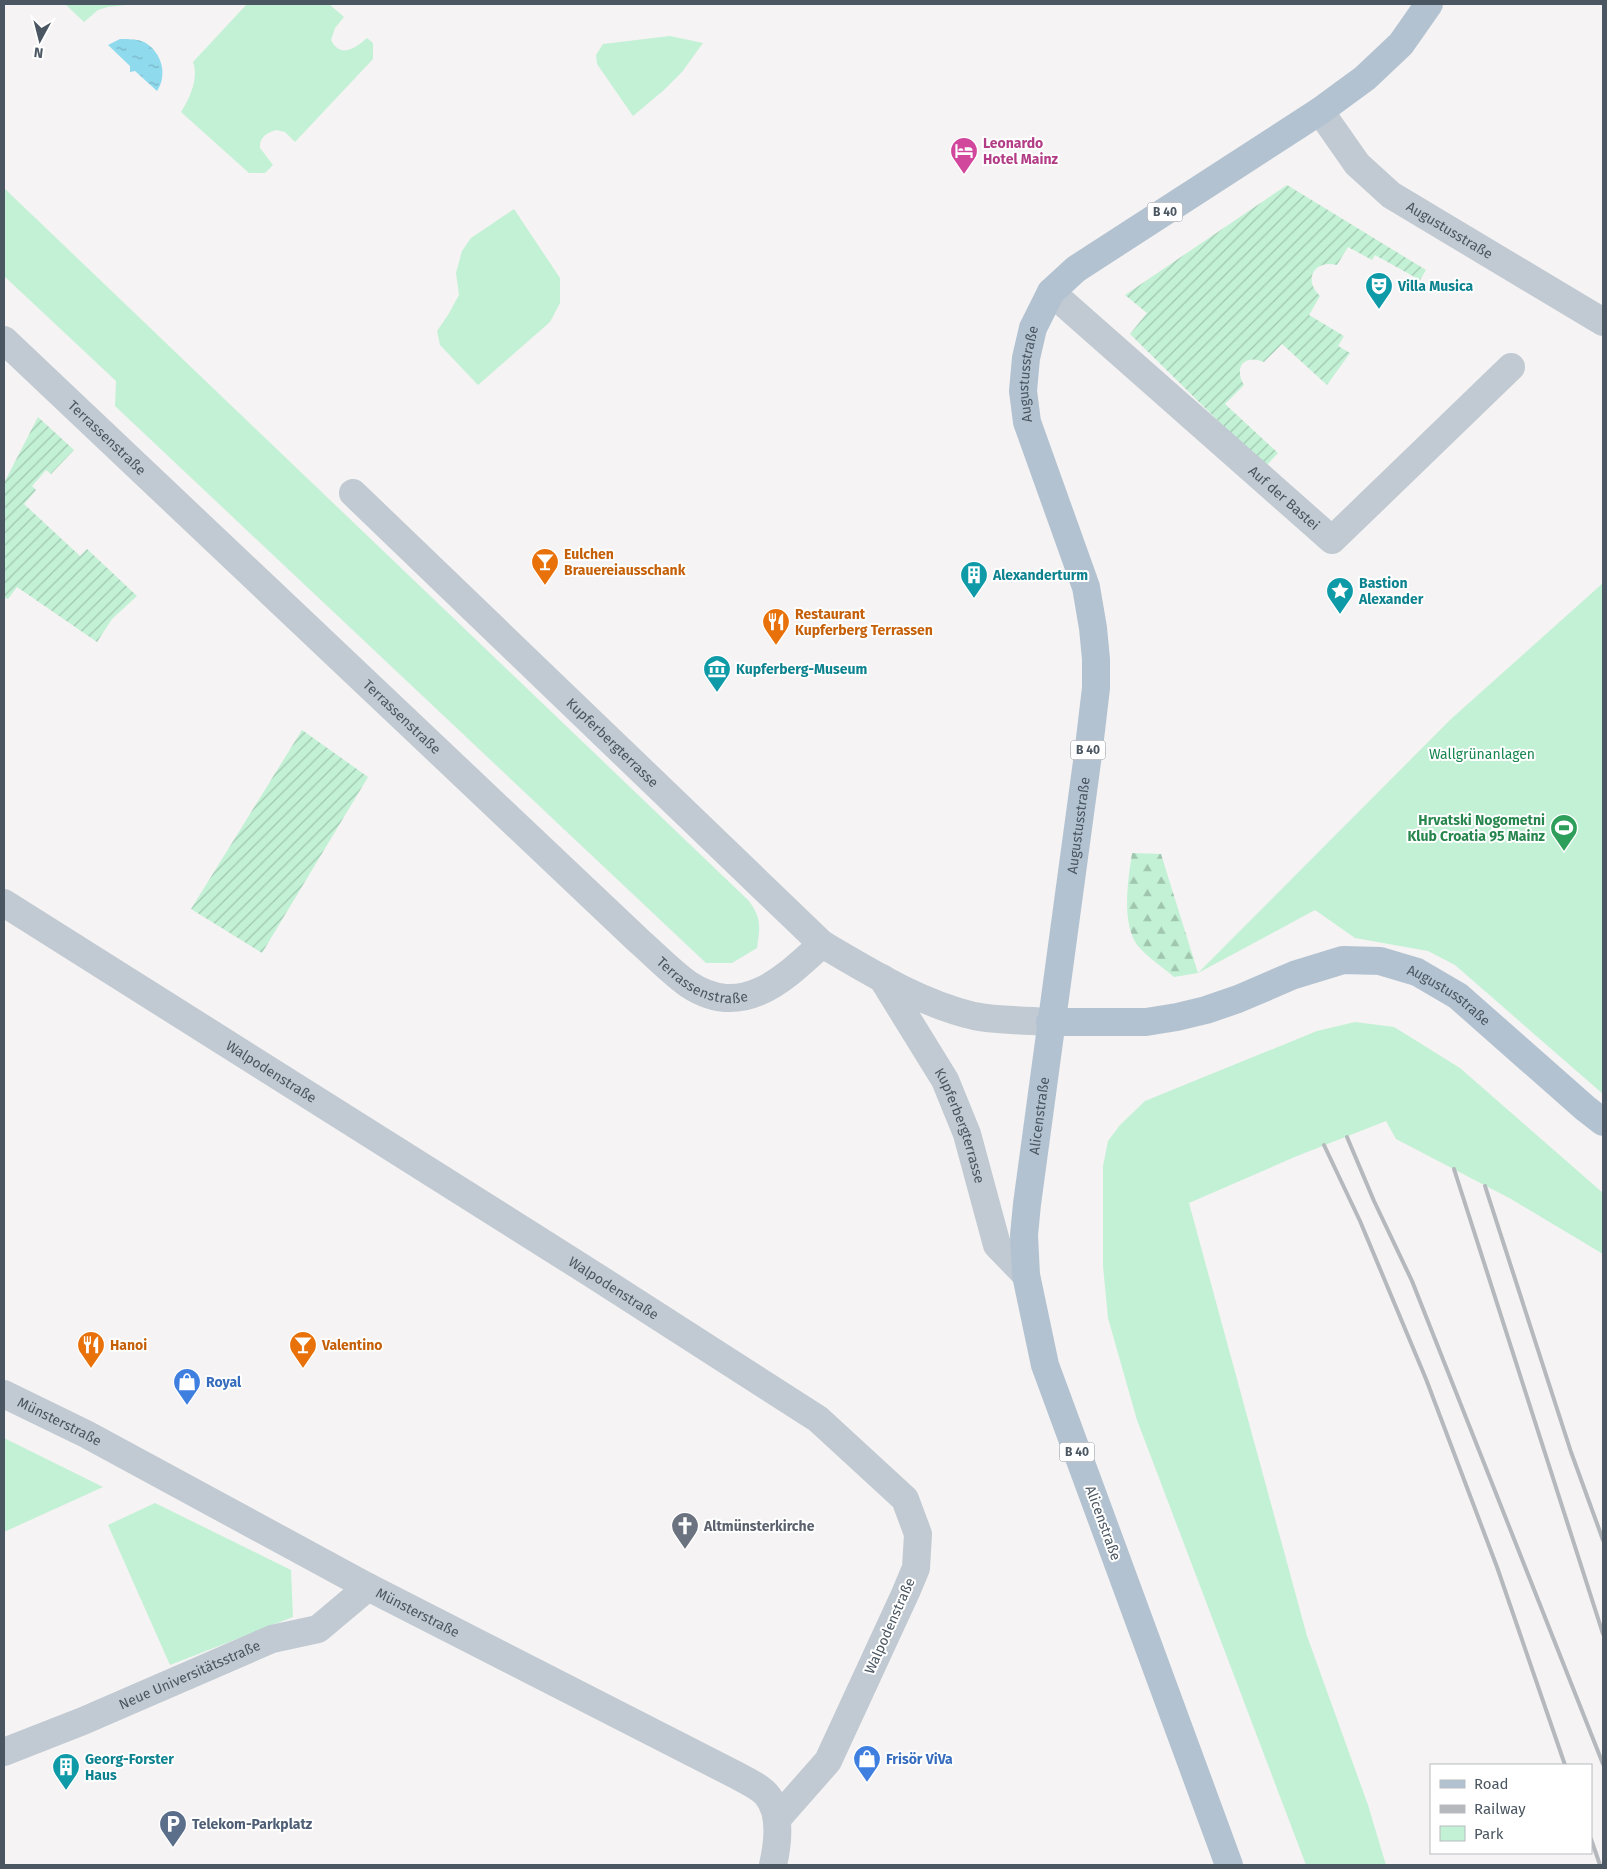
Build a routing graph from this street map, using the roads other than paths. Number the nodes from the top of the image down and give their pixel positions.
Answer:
1 (1429, 4) edge
2 (1320, 111) junction
3 (1051, 292) junction
4 (1603, 322) edge
5 (4, 340) edge
6 (1512, 367) dead end
7 (353, 493) dead end
8 (4, 903) edge
9 (822, 944) junction
10 (882, 978) junction
11 (1050, 1022) junction
12 (1603, 1122) edge
13 (1026, 1274) junction
14 (4, 1394) edge
15 (368, 1587) junction
16 (4, 1752) edge
17 (777, 1819) junction
18 (773, 1865) edge
19 (1229, 1865) edge

1 - 2 main road, Augustusstraße / B 40
2 - 3 main road, Augustusstraße / B 40
2 - 4 street, Augustusstraße
3 - 6 street, Auf der Bastei
3 - 11 main road, Augustusstraße / B 40
5 - 9 street, Terrassenstraße
7 - 9 street, Kupferbergterrasse
8 - 17 street, Walpodenstraße
9 - 10 street, Kupferbergterrasse
10 - 11 street, Kupferbergterrasse
10 - 13 street, Kupferbergterrasse
11 - 12 main road, Augustusstraße
11 - 13 main road, Alicenstraße / B 40
13 - 19 main road, Alicenstraße / B 40
14 - 15 street, Münsterstraße
15 - 16 street, Neue Universitätsstraße
15 - 17 street, Münsterstraße
17 - 18 street, Münsterstraße

